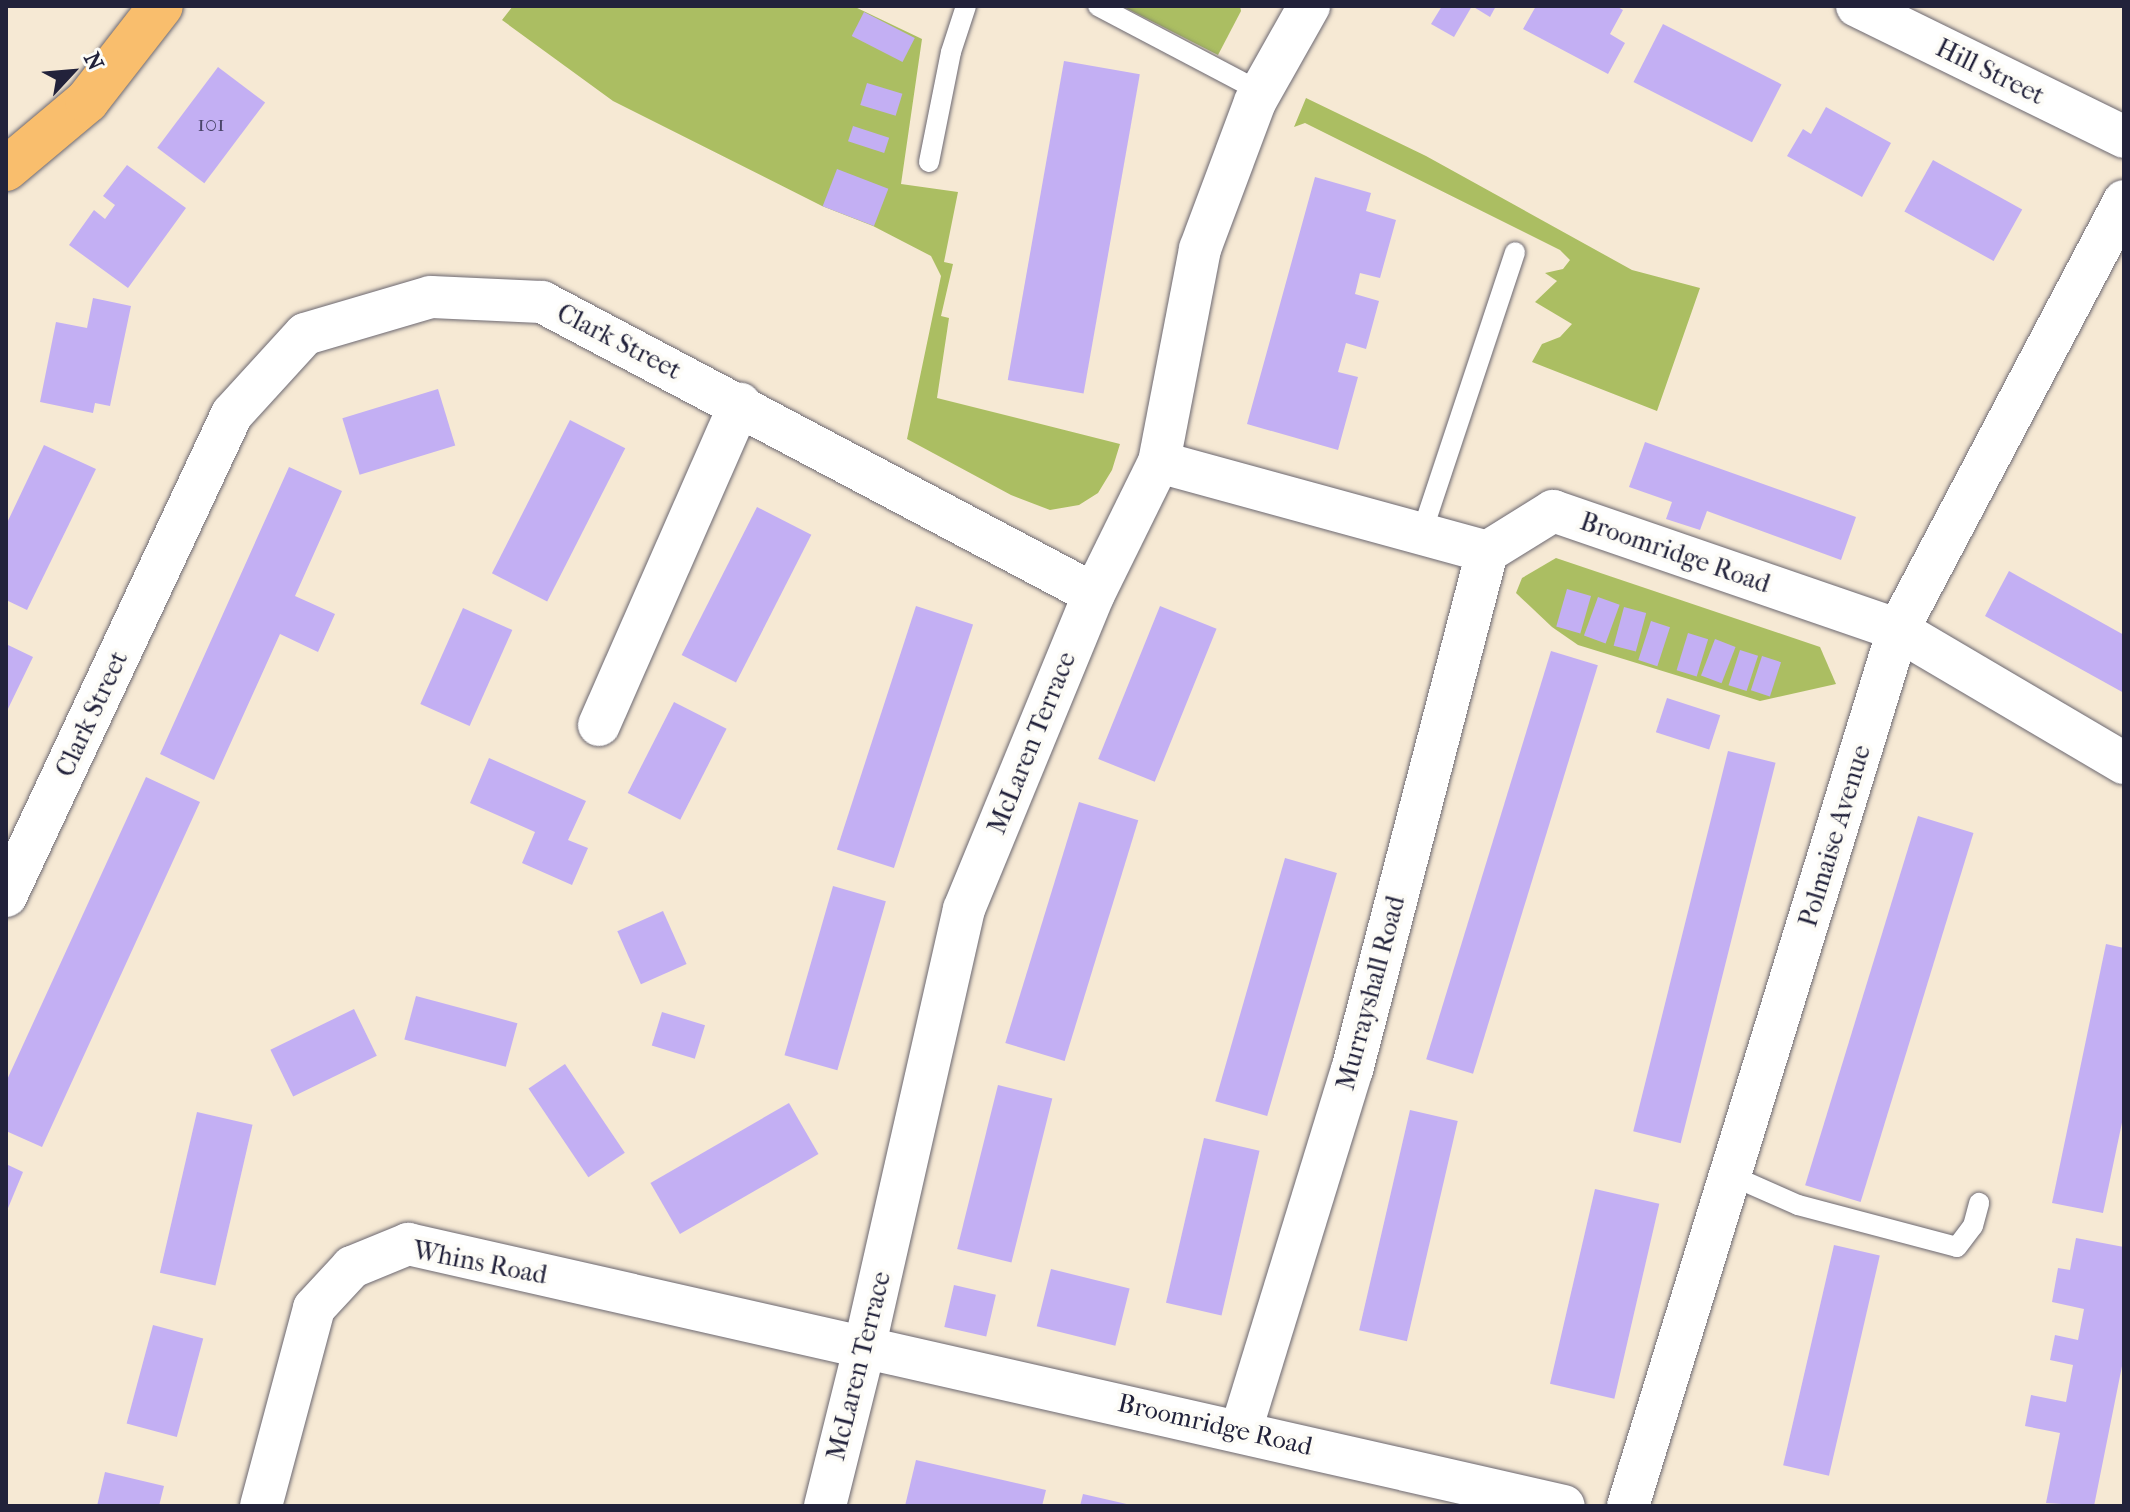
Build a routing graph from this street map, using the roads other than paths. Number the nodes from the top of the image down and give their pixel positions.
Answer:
1 (161, 6) edge
2 (966, 6) edge
3 (1098, 6) edge
4 (1309, 6) edge
5 (1857, 6) edge
6 (1261, 92) junction
7 (2124, 137) edge
8 (929, 162) dead end
9 (6, 169) edge
10 (2124, 201) edge
11 (1515, 252) dead end
12 (740, 404) junction
13 (1159, 462) junction
14 (1421, 535) junction
15 (1487, 552) junction
16 (1094, 594) junction
17 (1898, 630) junction
18 (599, 725) dead end
19 (2124, 763) edge
20 (6, 896) edge
21 (1730, 1175) junction
22 (1979, 1203) dead end
23 (864, 1349) junction
24 (1241, 1430) junction
25 (261, 1506) edge
26 (825, 1506) edge
27 (1564, 1506) edge
28 (1628, 1506) edge

1 - 9 main road
2 - 8 lane
3 - 6 lane
4 - 6 street, McLaren Terrace
5 - 7 street, Hill Street
6 - 13 street, McLaren Terrace
10 - 17 street, Polmaise Avenue
11 - 14 lane
12 - 16 street, Clark Street
12 - 18 street
12 - 20 street, Clark Street
13 - 14 street
13 - 16 street, McLaren Terrace
14 - 15 street
15 - 17 street, Broomridge Road
15 - 24 street, Murrayshall Road
16 - 23 street, McLaren Terrace
17 - 19 street, Broomridge Road
17 - 21 street, Polmaise Avenue
21 - 22 lane
21 - 28 street, Polmaise Avenue
23 - 24 street, Broomridge Road
23 - 25 street, Whins Road
23 - 26 street, McLaren Terrace
24 - 27 street, Broomridge Road

